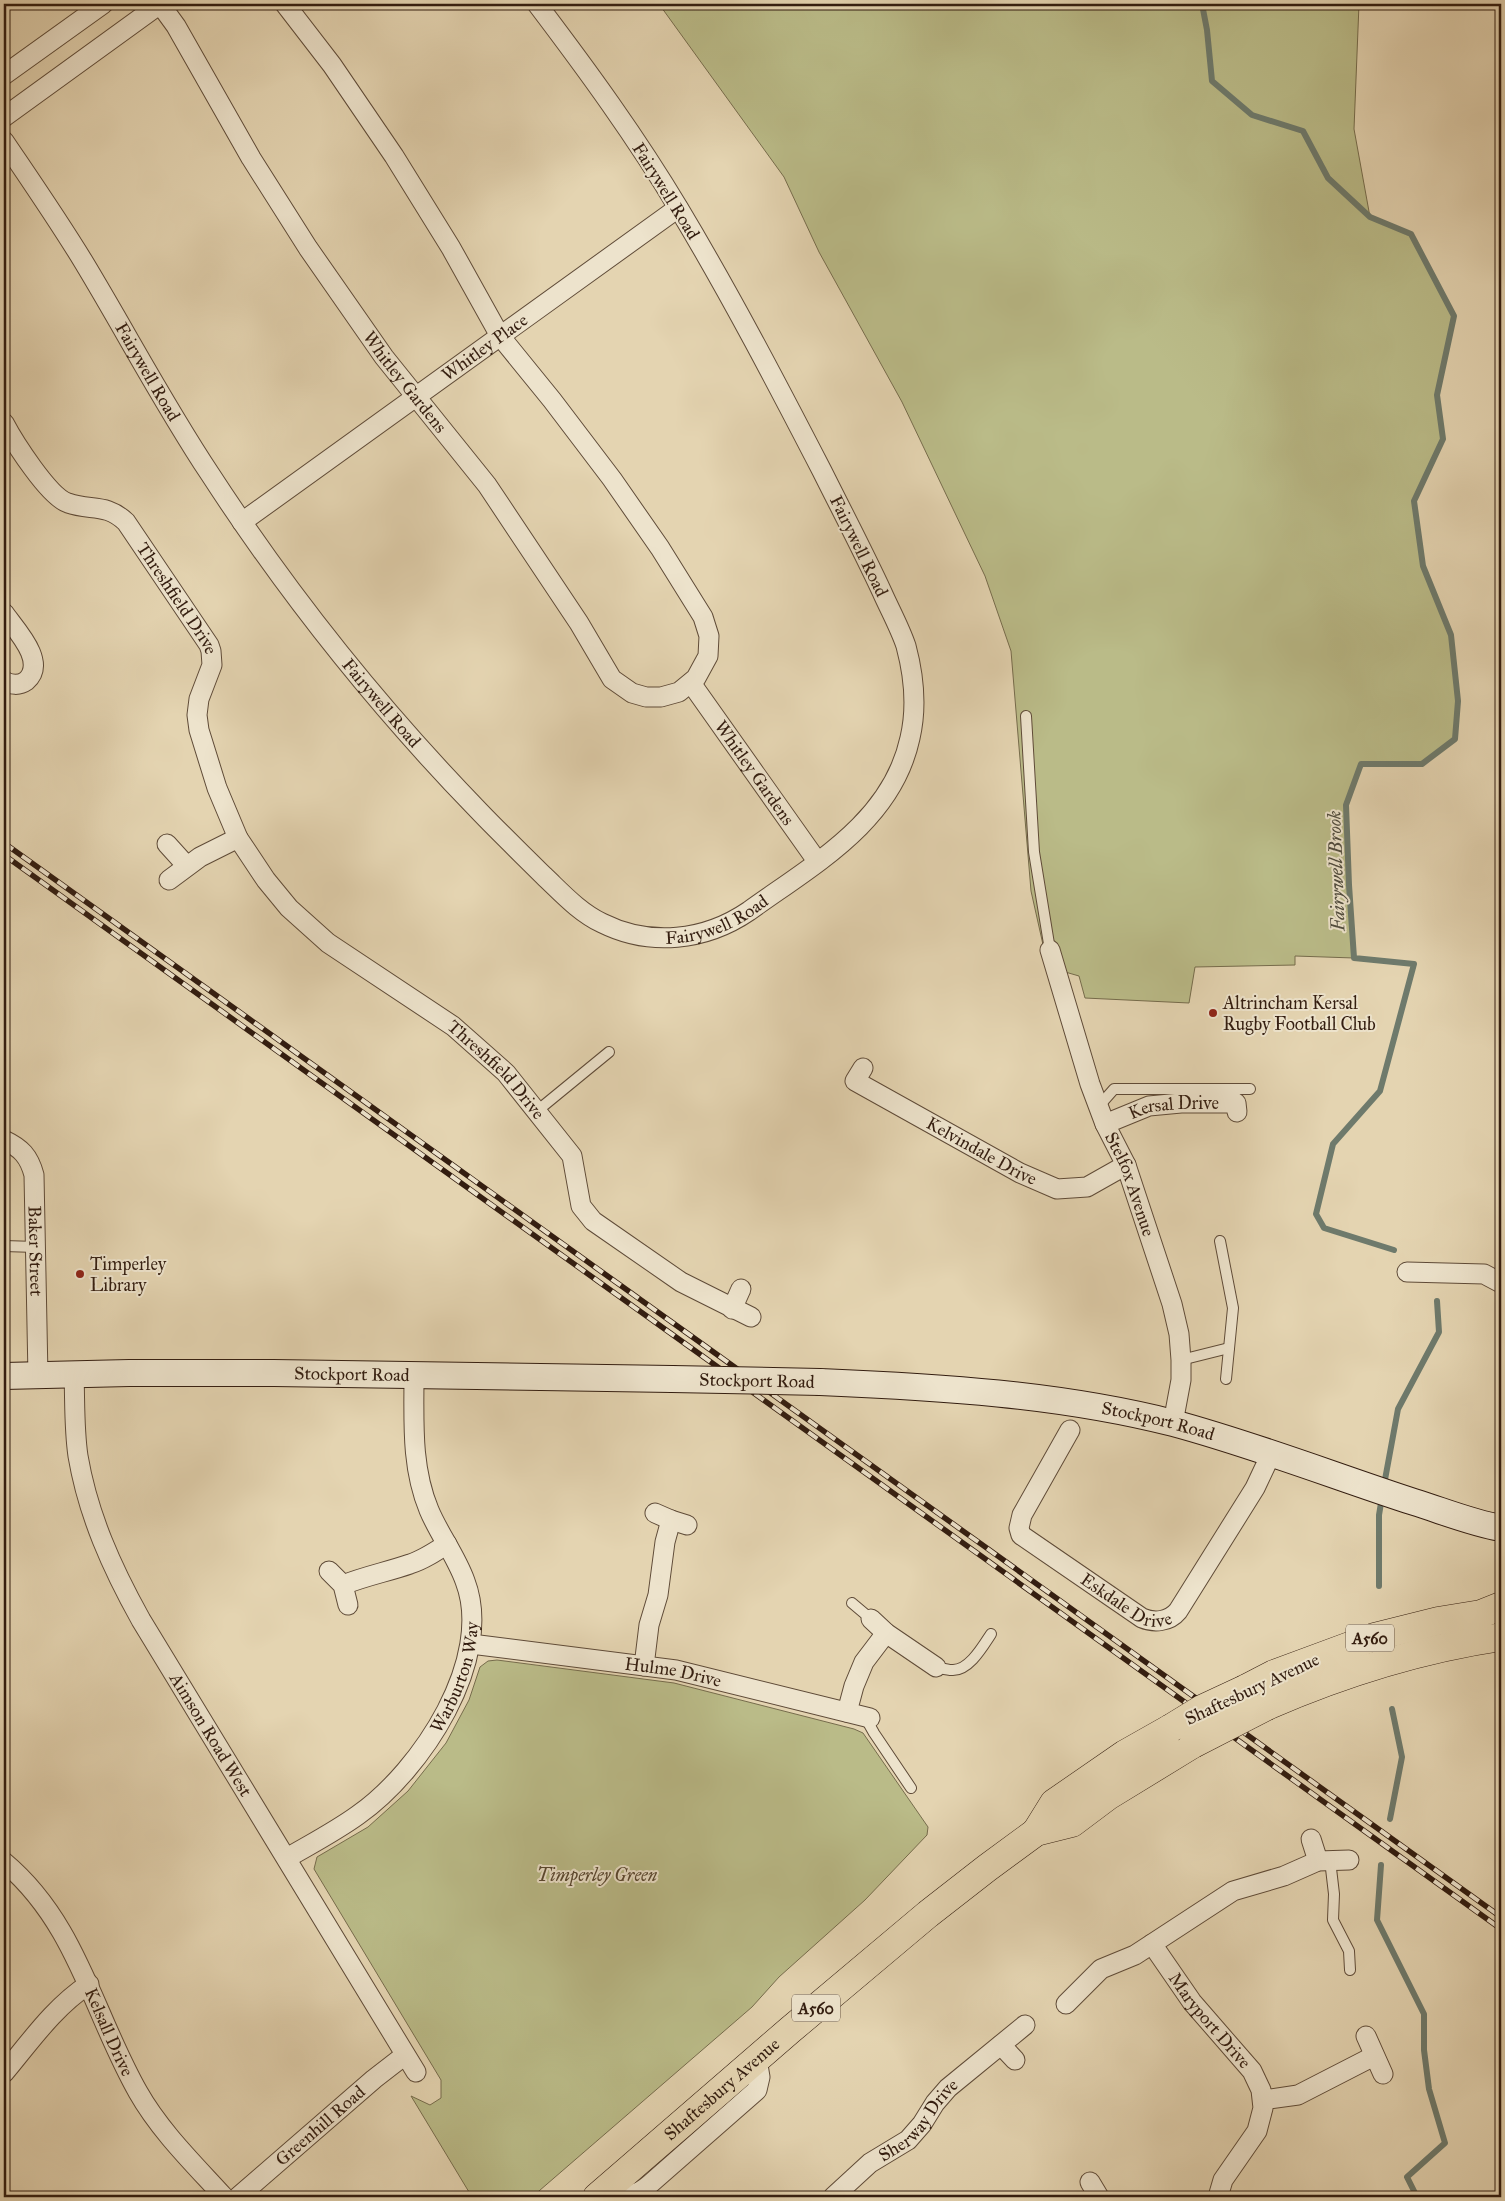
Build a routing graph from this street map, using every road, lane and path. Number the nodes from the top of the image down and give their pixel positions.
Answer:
1 (103, 4) edge
2 (285, 4) edge
3 (537, 4) edge
4 (156, 5) edge
5 (4, 75) edge
6 (7, 107) edge
7 (4, 141) edge
8 (678, 208) junction
9 (500, 336) junction
10 (416, 396) junction
11 (4, 423) edge
12 (242, 522) junction
13 (4, 613) edge
14 (4, 681) edge
15 (691, 683) junction
16 (1026, 716) dead end
17 (238, 838) junction
18 (167, 844) dead end
19 (817, 862) junction
20 (186, 865) junction
21 (169, 880) dead end
22 (1050, 950) joint
23 (609, 1052) dead end
24 (864, 1068) dead end
25 (1250, 1089) dead end
26 (1099, 1106) junction
27 (538, 1111) junction
28 (1237, 1112) dead end
29 (1106, 1124) junction
30 (4, 1140) edge
31 (1126, 1165) junction
32 (1220, 1241) dead end
33 (4, 1246) edge
34 (36, 1247) junction
35 (1407, 1272) dead end
36 (1501, 1283) edge
37 (742, 1289) dead end
38 (732, 1309) junction
39 (751, 1318) dead end
40 (1229, 1348) junction
41 (1181, 1360) junction
42 (74, 1375) junction
43 (4, 1376) edge
44 (38, 1376) junction
45 (414, 1376) junction
46 (1226, 1379) dead end
47 (1173, 1424) junction
48 (1070, 1430) dead end
49 (1272, 1454) junction
50 (671, 1519) dead end
51 (1498, 1529) edge
52 (447, 1544) junction
53 (329, 1571) dead end
54 (343, 1585) junction
55 (852, 1603) dead end
56 (348, 1605) dead end
57 (1501, 1606) edge
58 (870, 1619) joint
59 (886, 1633) junction
60 (992, 1634) dead end
61 (1501, 1637) edge
62 (471, 1644) junction
63 (644, 1666) junction
64 (936, 1666) joint
65 (847, 1712) junction
66 (868, 1717) joint
67 (911, 1788) dead end
68 (1036, 1832) junction
69 (1311, 1839) dead end
70 (287, 1858) junction
71 (1349, 1860) dead end
72 (1324, 1861) junction
73 (4, 1862) edge
74 (1152, 1944) junction
75 (1350, 1970) dead end
76 (89, 1984) junction
77 (1066, 2004) dead end
78 (1024, 2025) dead end
79 (1366, 2036) dead end
80 (1001, 2045) junction
81 (405, 2055) junction
82 (1374, 2056) junction
83 (1015, 2060) dead end
84 (416, 2072) dead end
85 (4, 2074) edge
86 (1383, 2074) dead end
87 (1263, 2100) junction
88 (600, 2194) edge
89 (836, 2196) edge
90 (224, 2197) edge
91 (238, 2197) edge
92 (1218, 2197) edge

1 - 5 street
2 - 9 street, Whitley Gardens
3 - 8 street, Fairywell Road
4 - 6 street
4 - 10 street, Whitley Gardens
7 - 12 street, Fairywell Road
8 - 9 street, Whitley Place
8 - 19 street, Fairywell Road
9 - 10 street, Whitley Place
9 - 15 street, Whitley Gardens
10 - 12 street, Whitley Place
10 - 15 street, Whitley Gardens
11 - 17 street, Threshfield Drive
12 - 19 street, Fairywell Road
13 - 14 street
15 - 19 street, Whitley Gardens
16 - 22 lane
17 - 20 street
17 - 27 street, Threshfield Drive
18 - 20 street
20 - 21 street
22 - 26 street, Stelfox Avenue
23 - 27 lane
24 - 31 street, Kelvindale Drive
25 - 26 lane
26 - 29 street, Stelfox Avenue
27 - 38 street, Threshfield Drive
28 - 29 street, Kersal Drive
29 - 31 street, Stelfox Avenue
30 - 34 street, Baker Street
31 - 41 street, Stelfox Avenue
32 - 40 lane
33 - 34 lane
34 - 44 street, Baker Street
35 - 36 street
37 - 38 street
38 - 39 street, Threshfield Drive
40 - 41 lane
40 - 46 lane
41 - 47 street, Stelfox Avenue
42 - 44 main road, Stockport Road
42 - 45 main road, Stockport Road
42 - 70 street, Aimson Road West
43 - 44 main road, Stockport Road
45 - 47 main road, Stockport Road, bridge
45 - 52 street, Warburton Way
47 - 49 main road, Stockport Road
48 - 49 street, Eskdale Drive
49 - 51 main road, Stockport Road
50 - 63 street
52 - 54 street
52 - 62 street, Warburton Way
53 - 54 street
54 - 56 street
55 - 58 lane
57 - 68 highway, Shaftesbury Avenue / A560, bridge
58 - 59 street
59 - 64 street
59 - 65 street
60 - 64 lane
61 - 68 highway, Shaftesbury Avenue / A560, bridge
62 - 63 street, Hulme Drive
62 - 70 street, Warburton Way
63 - 65 street, Hulme Drive
65 - 66 street, Hulme Drive
66 - 67 lane
68 - 88 highway, Shaftesbury Avenue / A560
69 - 72 street
70 - 81 street, Aimson Road West
71 - 72 street
72 - 74 street
72 - 75 lane
73 - 76 street, Kelsall Drive
74 - 77 street
74 - 87 street, Maryport Drive
76 - 85 street
76 - 90 street, Kelsall Drive
78 - 80 street, Sherway Drive
79 - 82 street
80 - 83 street
80 - 89 street, Sherway Drive
81 - 84 street, Aimson Road West
81 - 91 street, Greenhill Road
82 - 86 street
82 - 87 street
87 - 92 street

